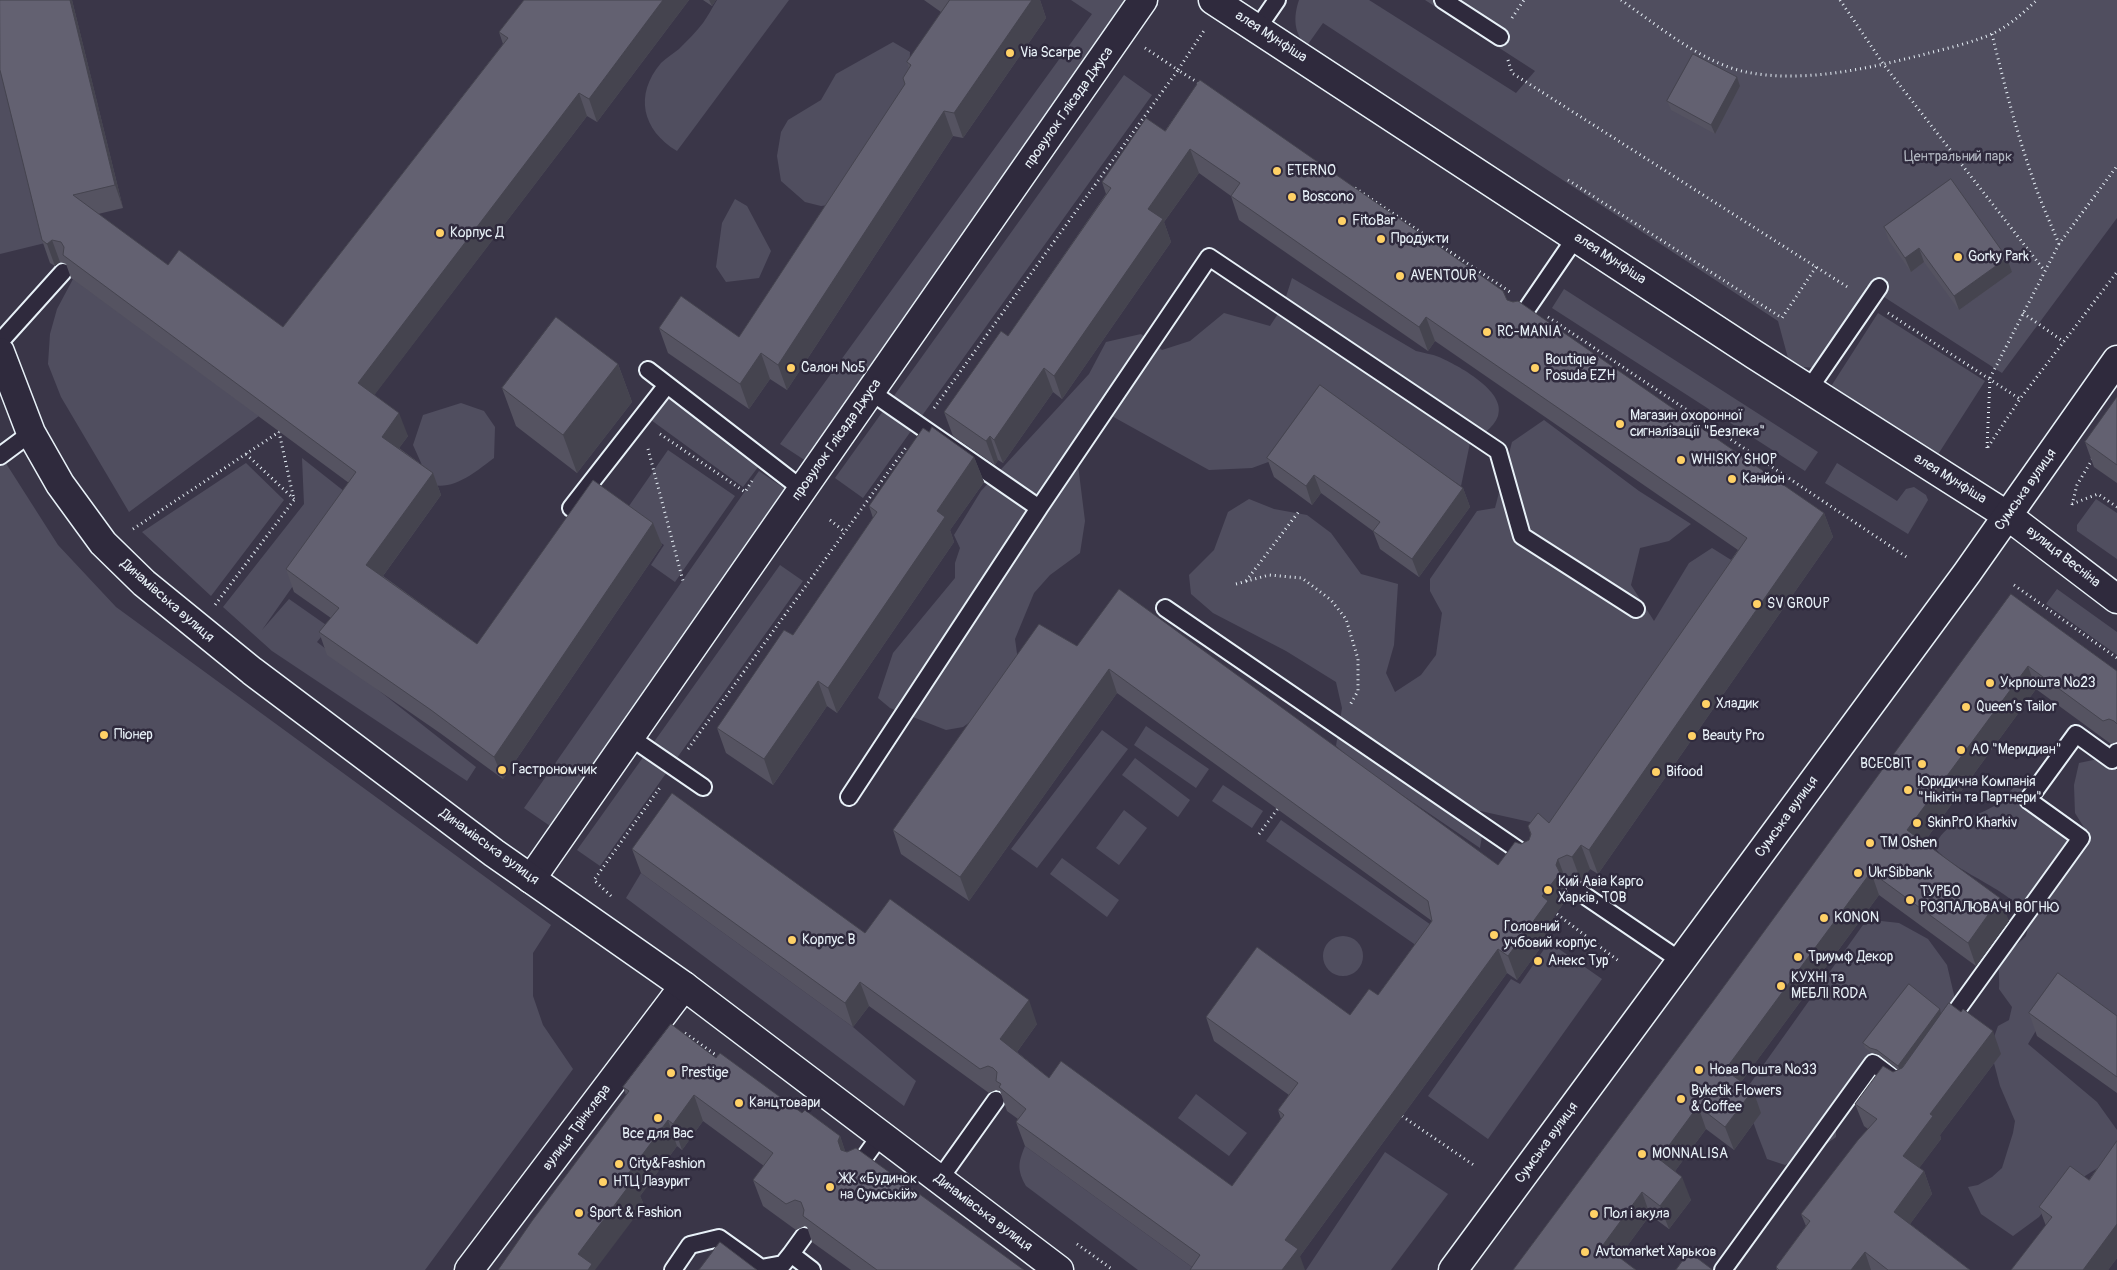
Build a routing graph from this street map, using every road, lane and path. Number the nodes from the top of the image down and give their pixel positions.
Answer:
1 (1143, 0) edge
2 (1277, 0) edge
3 (1443, 0) edge
4 (1621, 0) edge
5 (1840, 0) edge
6 (2037, 0) edge
7 (1216, 2) edge
8 (1258, 29) junction
9 (1121, 32) junction
10 (1992, 34) junction
11 (1500, 37) joint
12 (1884, 65) junction
13 (1178, 70) junction
14 (2117, 166) edge
15 (1568, 180) dead end
16 (1576, 237) junction
17 (2059, 244) junction
18 (1816, 267) junction
19 (2044, 270) junction
20 (63, 272) edge
21 (2117, 272) edge
22 (1880, 287) dead end
23 (1870, 301) junction
24 (2023, 313) junction
25 (1522, 316) edge
26 (0, 342) edge
27 (2064, 342) junction
28 (0, 352) edge
29 (2117, 360) edge
30 (648, 370) dead end
31 (1990, 378) junction
32 (667, 385) junction
33 (1809, 389) junction
34 (870, 392) junction
35 (2020, 399) junction
36 (640, 420) junction
37 (921, 426) junction
38 (32, 434) junction
39 (246, 454) junction
40 (2095, 454) edge
41 (0, 456) edge
42 (754, 478) dead end
43 (802, 489) junction
44 (294, 500) junction
45 (2117, 507) edge
46 (571, 508) edge
47 (1040, 508) junction
48 (1300, 510) edge
49 (2008, 516) junction
50 (830, 520) dead end
51 (133, 530) dead end
52 (845, 532) junction
53 (683, 581) dead end
54 (1246, 582) dead end
55 (2014, 585) dead end
56 (2117, 599) edge
57 (213, 608) dead end
58 (1165, 608) dead end
59 (1636, 609) dead end
60 (2117, 658) edge
61 (630, 737) junction
62 (2117, 752) edge
63 (675, 768) junction
64 (703, 787) dead end
65 (849, 797) dead end
66 (1530, 858) edge
67 (531, 879) junction
68 (594, 880) dead end
69 (1575, 889) edge
70 (1549, 908) edge
71 (1681, 961) junction
72 (1620, 962) dead end
73 (684, 986) junction
74 (682, 1030) edge
75 (1937, 1037) edge
76 (721, 1059) edge
77 (1908, 1077) edge
78 (996, 1100) edge
79 (1402, 1116) edge
80 (880, 1136) junction
81 (1474, 1166) dead end
82 (857, 1168) edge
83 (939, 1180) junction
84 (804, 1236) edge
85 (791, 1254) junction
86 (469, 1270) edge
87 (673, 1270) edge
88 (812, 1270) edge
89 (1059, 1270) edge
90 (1453, 1270) edge
91 (1723, 1270) edge

1 - 9 street, провулок Глісада Джуса
2 - 8 lane
3 - 11 lane
4 - 12 path
5 - 12 path
6 - 10 path
7 - 8 street, алея Мунфіша
7 - 13 path
8 - 16 street, алея Мунфіша
9 - 13 path
9 - 34 street, провулок Глісада Джуса
10 - 12 path
10 - 17 path
11 - 18 path
12 - 19 path
13 - 37 path
14 - 17 path
15 - 18 path
16 - 25 lane
16 - 33 street, алея Мунфіша
17 - 19 path
18 - 23 path
19 - 24 path
20 - 26 lane
21 - 27 path
22 - 23 lane
23 - 31 path
23 - 33 lane
24 - 27 path
24 - 31 path
27 - 35 path
28 - 38 street, Динамівська вулиця
29 - 49 street, Сумська вулиця
30 - 32 lane
31 - 35 path
31 - 35 path
32 - 36 lane
32 - 43 lane
33 - 49 street, алея Мунфіша
34 - 37 lane
34 - 43 street, провулок Глісада Джуса
36 - 42 path
36 - 46 lane
36 - 53 path
37 - 47 lane
37 - 52 path
38 - 41 lane
38 - 67 street, Динамівська вулиця
39 - 44 path
39 - 44 path
39 - 51 path
40 - 45 path
43 - 61 street, провулок Глісада Джуса
44 - 57 path
47 - 59 lane
47 - 65 lane
48 - 54 path
49 - 56 street, вулиця Весніна
49 - 71 street, Сумська вулиця
50 - 52 path
52 - 63 path
55 - 60 path
58 - 66 lane
61 - 63 lane
61 - 67 street, провулок Глісада Джуса
62 - 75 lane
63 - 64 lane
63 - 68 path
67 - 73 street, Динамівська вулиця
69 - 71 lane
70 - 72 path
71 - 90 street, Сумська вулиця
73 - 80 street, Динамівська вулиця
73 - 86 street, вулиця Трінклера
74 - 76 path
77 - 91 lane
78 - 83 lane
79 - 81 path
80 - 82 lane
80 - 83 street, Динамівська вулиця
83 - 89 street, Динамівська вулиця
84 - 85 lane
85 - 87 lane
85 - 88 lane

